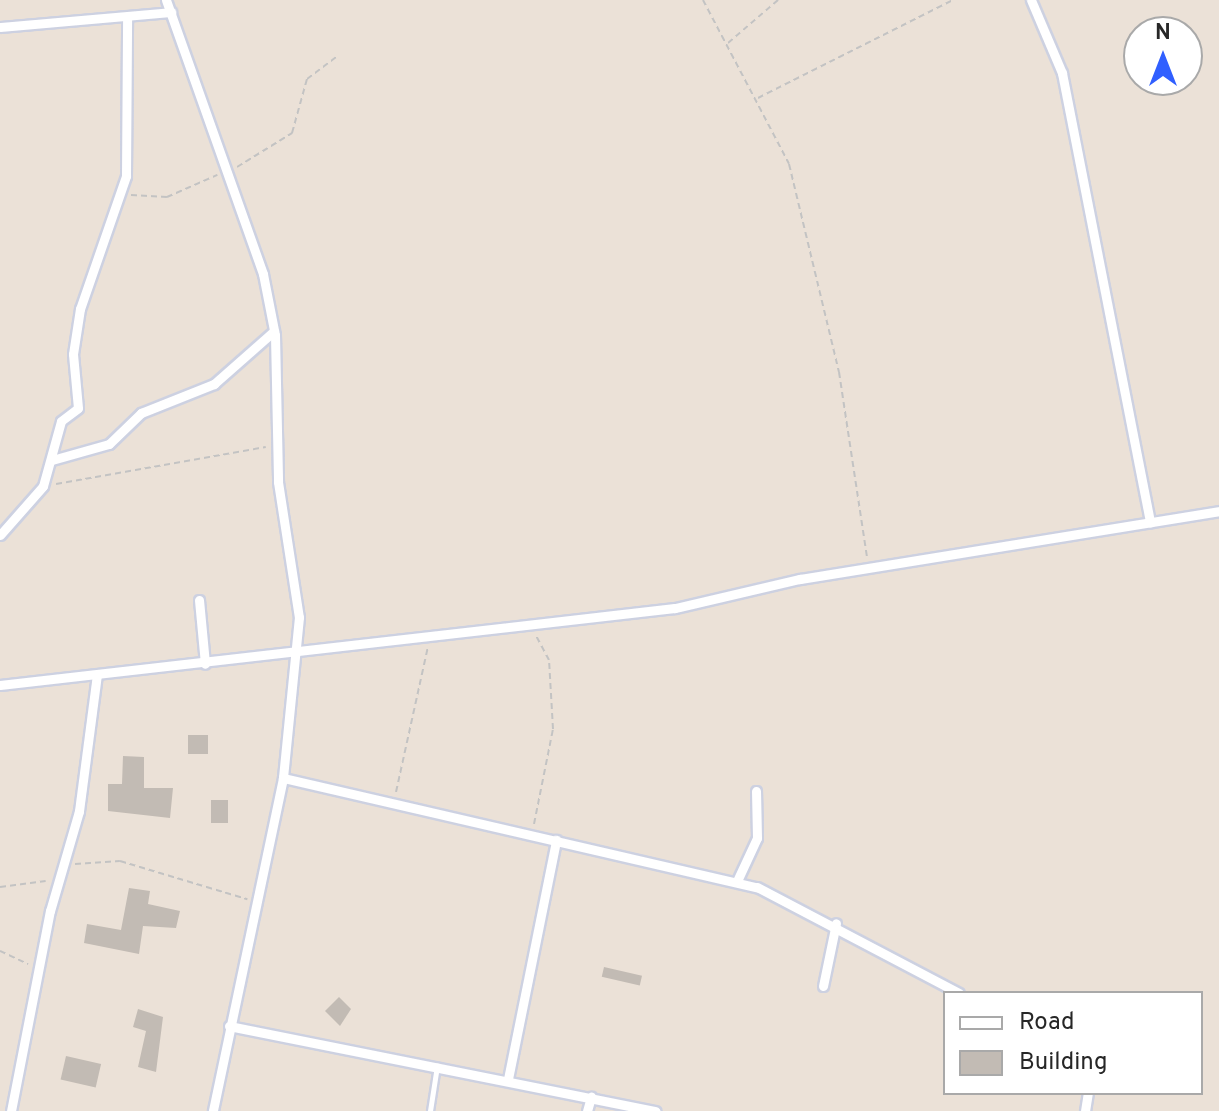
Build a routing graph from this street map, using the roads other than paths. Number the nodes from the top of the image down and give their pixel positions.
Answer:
1 (166, 0) edge
2 (1031, 0) edge
3 (171, 12) junction
4 (127, 17) junction
5 (0, 27) edge
6 (274, 331) junction
7 (52, 460) junction
8 (1219, 511) edge
9 (1150, 522) junction
10 (0, 535) edge
11 (199, 600) dead end
12 (298, 649) junction
13 (205, 664) junction
14 (97, 675) junction
15 (0, 685) edge
16 (283, 778) junction
17 (756, 791) dead end
18 (556, 840) junction
19 (737, 881) junction
20 (836, 923) junction
21 (823, 986) dead end
22 (955, 991) edge
23 (229, 1026) junction
24 (437, 1065) junction
25 (508, 1079) junction
26 (591, 1097) junction
27 (11, 1111) edge
28 (213, 1111) edge
29 (430, 1111) edge
30 (587, 1111) edge
31 (656, 1111) edge

1 - 3 street
2 - 9 street
3 - 4 street
3 - 6 street
4 - 5 street
4 - 7 street
6 - 7 street
6 - 12 street
7 - 10 street
8 - 9 street
9 - 12 street
11 - 13 street
12 - 13 street
12 - 16 street
13 - 14 street
14 - 15 street
14 - 27 street
16 - 18 street
16 - 23 street
17 - 19 street
18 - 19 street
18 - 25 street
19 - 20 street
20 - 21 street
20 - 22 street
23 - 24 street
23 - 28 street
24 - 25 street
24 - 29 lane
25 - 26 street
26 - 30 street
26 - 31 street

